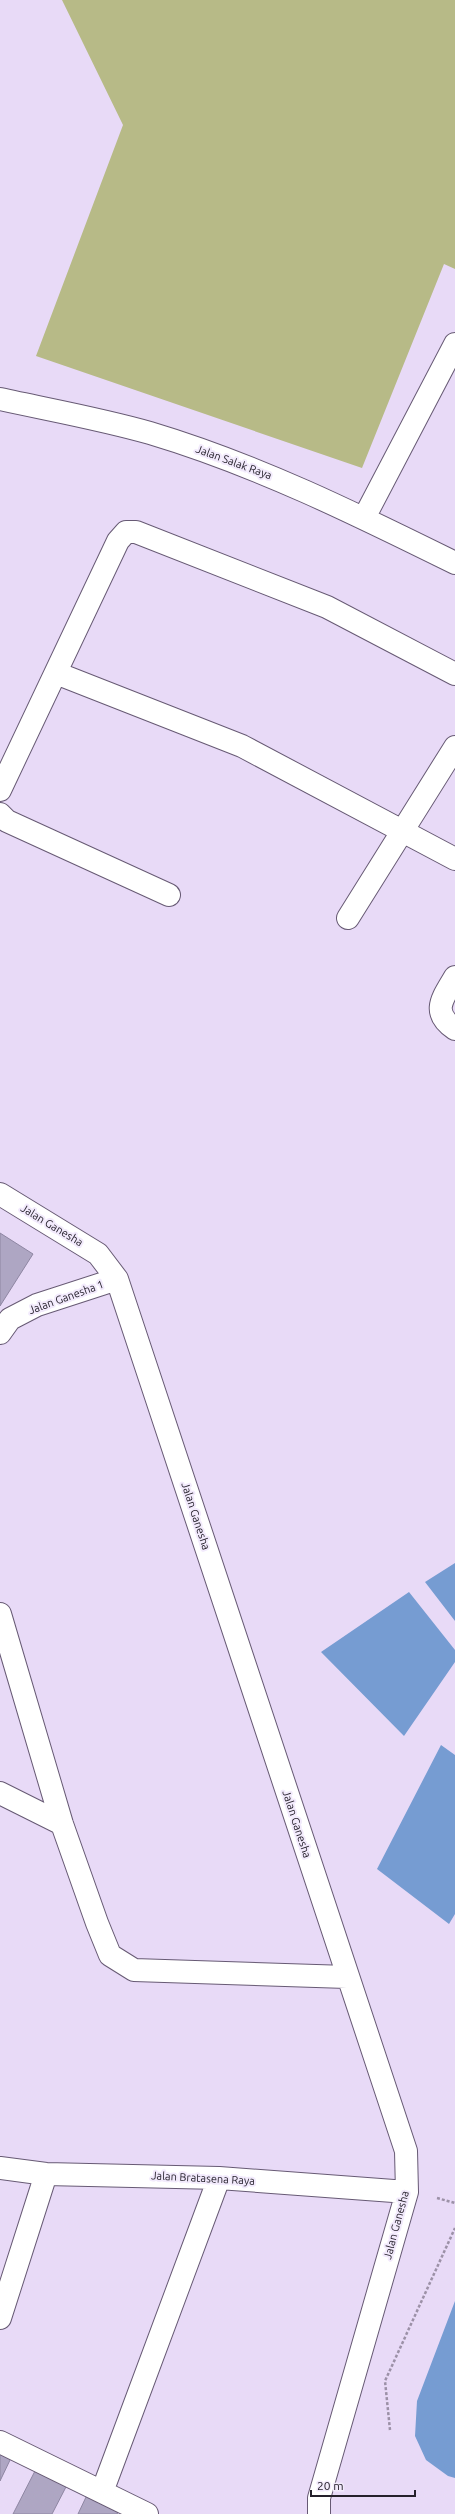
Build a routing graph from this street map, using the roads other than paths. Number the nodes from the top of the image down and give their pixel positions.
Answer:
1 (455, 344) edge
2 (0, 399) edge
3 (364, 518) junction
4 (455, 563) edge
5 (56, 673) junction
6 (455, 674) edge
7 (455, 747) edge
8 (0, 790) edge
9 (0, 814) edge
10 (404, 830) junction
11 (455, 859) edge
12 (169, 895) dead end
13 (348, 918) dead end
14 (455, 977) edge
15 (455, 1029) edge
16 (0, 1194) edge
17 (117, 1279) junction
18 (0, 1333) edge
19 (0, 1614) edge
20 (0, 1793) edge
21 (62, 1824) junction
22 (347, 1977) junction
23 (0, 2168) edge
24 (46, 2174) junction
25 (218, 2178) junction
26 (407, 2192) junction
27 (0, 2318) edge
28 (0, 2442) edge
29 (102, 2492) junction
30 (147, 2514) edge
31 (319, 2514) edge

1 - 3 street
2 - 3 street, Jalan Salak Raya
3 - 4 street, Jalan Salak Raya
5 - 6 street
5 - 8 street
5 - 10 street
7 - 10 street
9 - 12 street
10 - 11 street
10 - 13 street
14 - 15 street
16 - 17 street, Jalan Ganesha
17 - 18 street, Jalan Ganesha 1
17 - 22 street, Jalan Ganesha
19 - 21 street
20 - 21 street
21 - 22 street
22 - 26 street, Jalan Ganesha
23 - 24 street, Jalan Bratasena Raya
24 - 25 street, Jalan Bratasena Raya
24 - 27 street
25 - 26 street, Jalan Bratasena Raya
25 - 29 street
26 - 31 street, Jalan Ganesha
28 - 29 street
29 - 30 street

